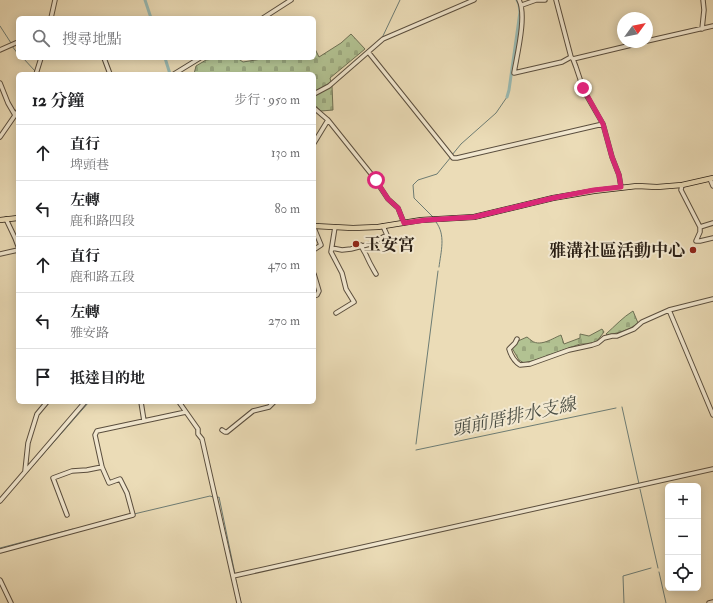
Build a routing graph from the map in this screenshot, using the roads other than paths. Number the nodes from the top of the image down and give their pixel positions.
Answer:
1 (55, 0) edge
2 (291, 0) edge
3 (474, 0) edge
4 (519, 0) edge
5 (545, 0) edge
6 (556, 0) edge
7 (703, 0) edge
8 (522, 5) junction
9 (51, 16) edge
10 (266, 16) edge
11 (713, 26) edge
12 (702, 29) junction
13 (653, 40) edge
14 (16, 43) edge
15 (618, 48) edge
16 (0, 50) edge
17 (368, 53) junction
18 (572, 58) junction
19 (40, 60) edge
20 (105, 60) edge
21 (197, 60) edge
22 (37, 72) edge
23 (109, 72) edge
24 (177, 72) edge
25 (0, 83) edge
26 (316, 93) edge
27 (316, 110) edge
28 (15, 116) joint
29 (328, 120) junction
30 (603, 124) junction
31 (0, 137) edge
32 (316, 140) edge
33 (711, 178) edge
34 (682, 185) junction
35 (713, 186) edge
36 (621, 187) junction
37 (16, 218) edge
38 (6, 219) junction
39 (0, 220) edge
40 (404, 223) junction
41 (713, 223) edge
42 (383, 226) junction
43 (316, 227) edge
44 (334, 227) junction
45 (700, 227) junction
46 (316, 232) edge
47 (16, 238) edge
48 (713, 238) edge
49 (361, 245) junction
50 (316, 248) edge
51 (332, 248) junction
52 (16, 250) edge
53 (0, 254) edge
54 (376, 274) dead end
55 (316, 281) edge
56 (316, 296) edge
57 (713, 299) edge
58 (669, 310) junction
59 (336, 313) dead end
60 (517, 339) dead end
61 (46, 404) edge
62 (84, 404) edge
63 (141, 404) edge
64 (180, 404) edge
65 (272, 404) edge
66 (186, 412) junction
67 (713, 415) edge
68 (144, 421) junction
69 (222, 430) dead end
70 (102, 467) junction
71 (713, 469) edge
72 (25, 472) junction
73 (0, 501) edge
74 (67, 515) dead end
75 (0, 551) edge
76 (233, 576) junction
77 (0, 580) edge
78 (713, 602) edge
79 (11, 603) edge
80 (239, 603) edge
81 (709, 603) edge

1 - 9 street
2 - 10 street
3 - 17 street
4 - 8 street
5 - 8 street
6 - 18 street
7 - 12 street
8 - 18 street
11 - 12 street
12 - 13 street
14 - 16 street
15 - 18 street
17 - 26 street
17 - 30 street
18 - 30 street
19 - 22 street
20 - 23 street
21 - 24 street
25 - 28 street
27 - 29 street
28 - 31 street
29 - 32 street
29 - 40 street
30 - 36 street
33 - 34 main road
33 - 35 street
34 - 36 main road
34 - 45 street
36 - 40 main road
37 - 38 main road
38 - 39 main road
38 - 47 street
40 - 42 main road
41 - 45 street
42 - 44 main road
42 - 49 street
43 - 44 main road
44 - 51 street
45 - 48 street
46 - 50 street
49 - 51 street
49 - 54 street
51 - 59 street
52 - 53 street
55 - 56 street
57 - 58 street
58 - 60 street
58 - 67 street
61 - 72 street
62 - 72 street
63 - 68 street
64 - 66 street
65 - 69 street
66 - 68 street
66 - 76 street
68 - 70 street
70 - 74 street
70 - 75 street
71 - 76 street
72 - 73 street
76 - 80 street
77 - 79 street
78 - 81 street

